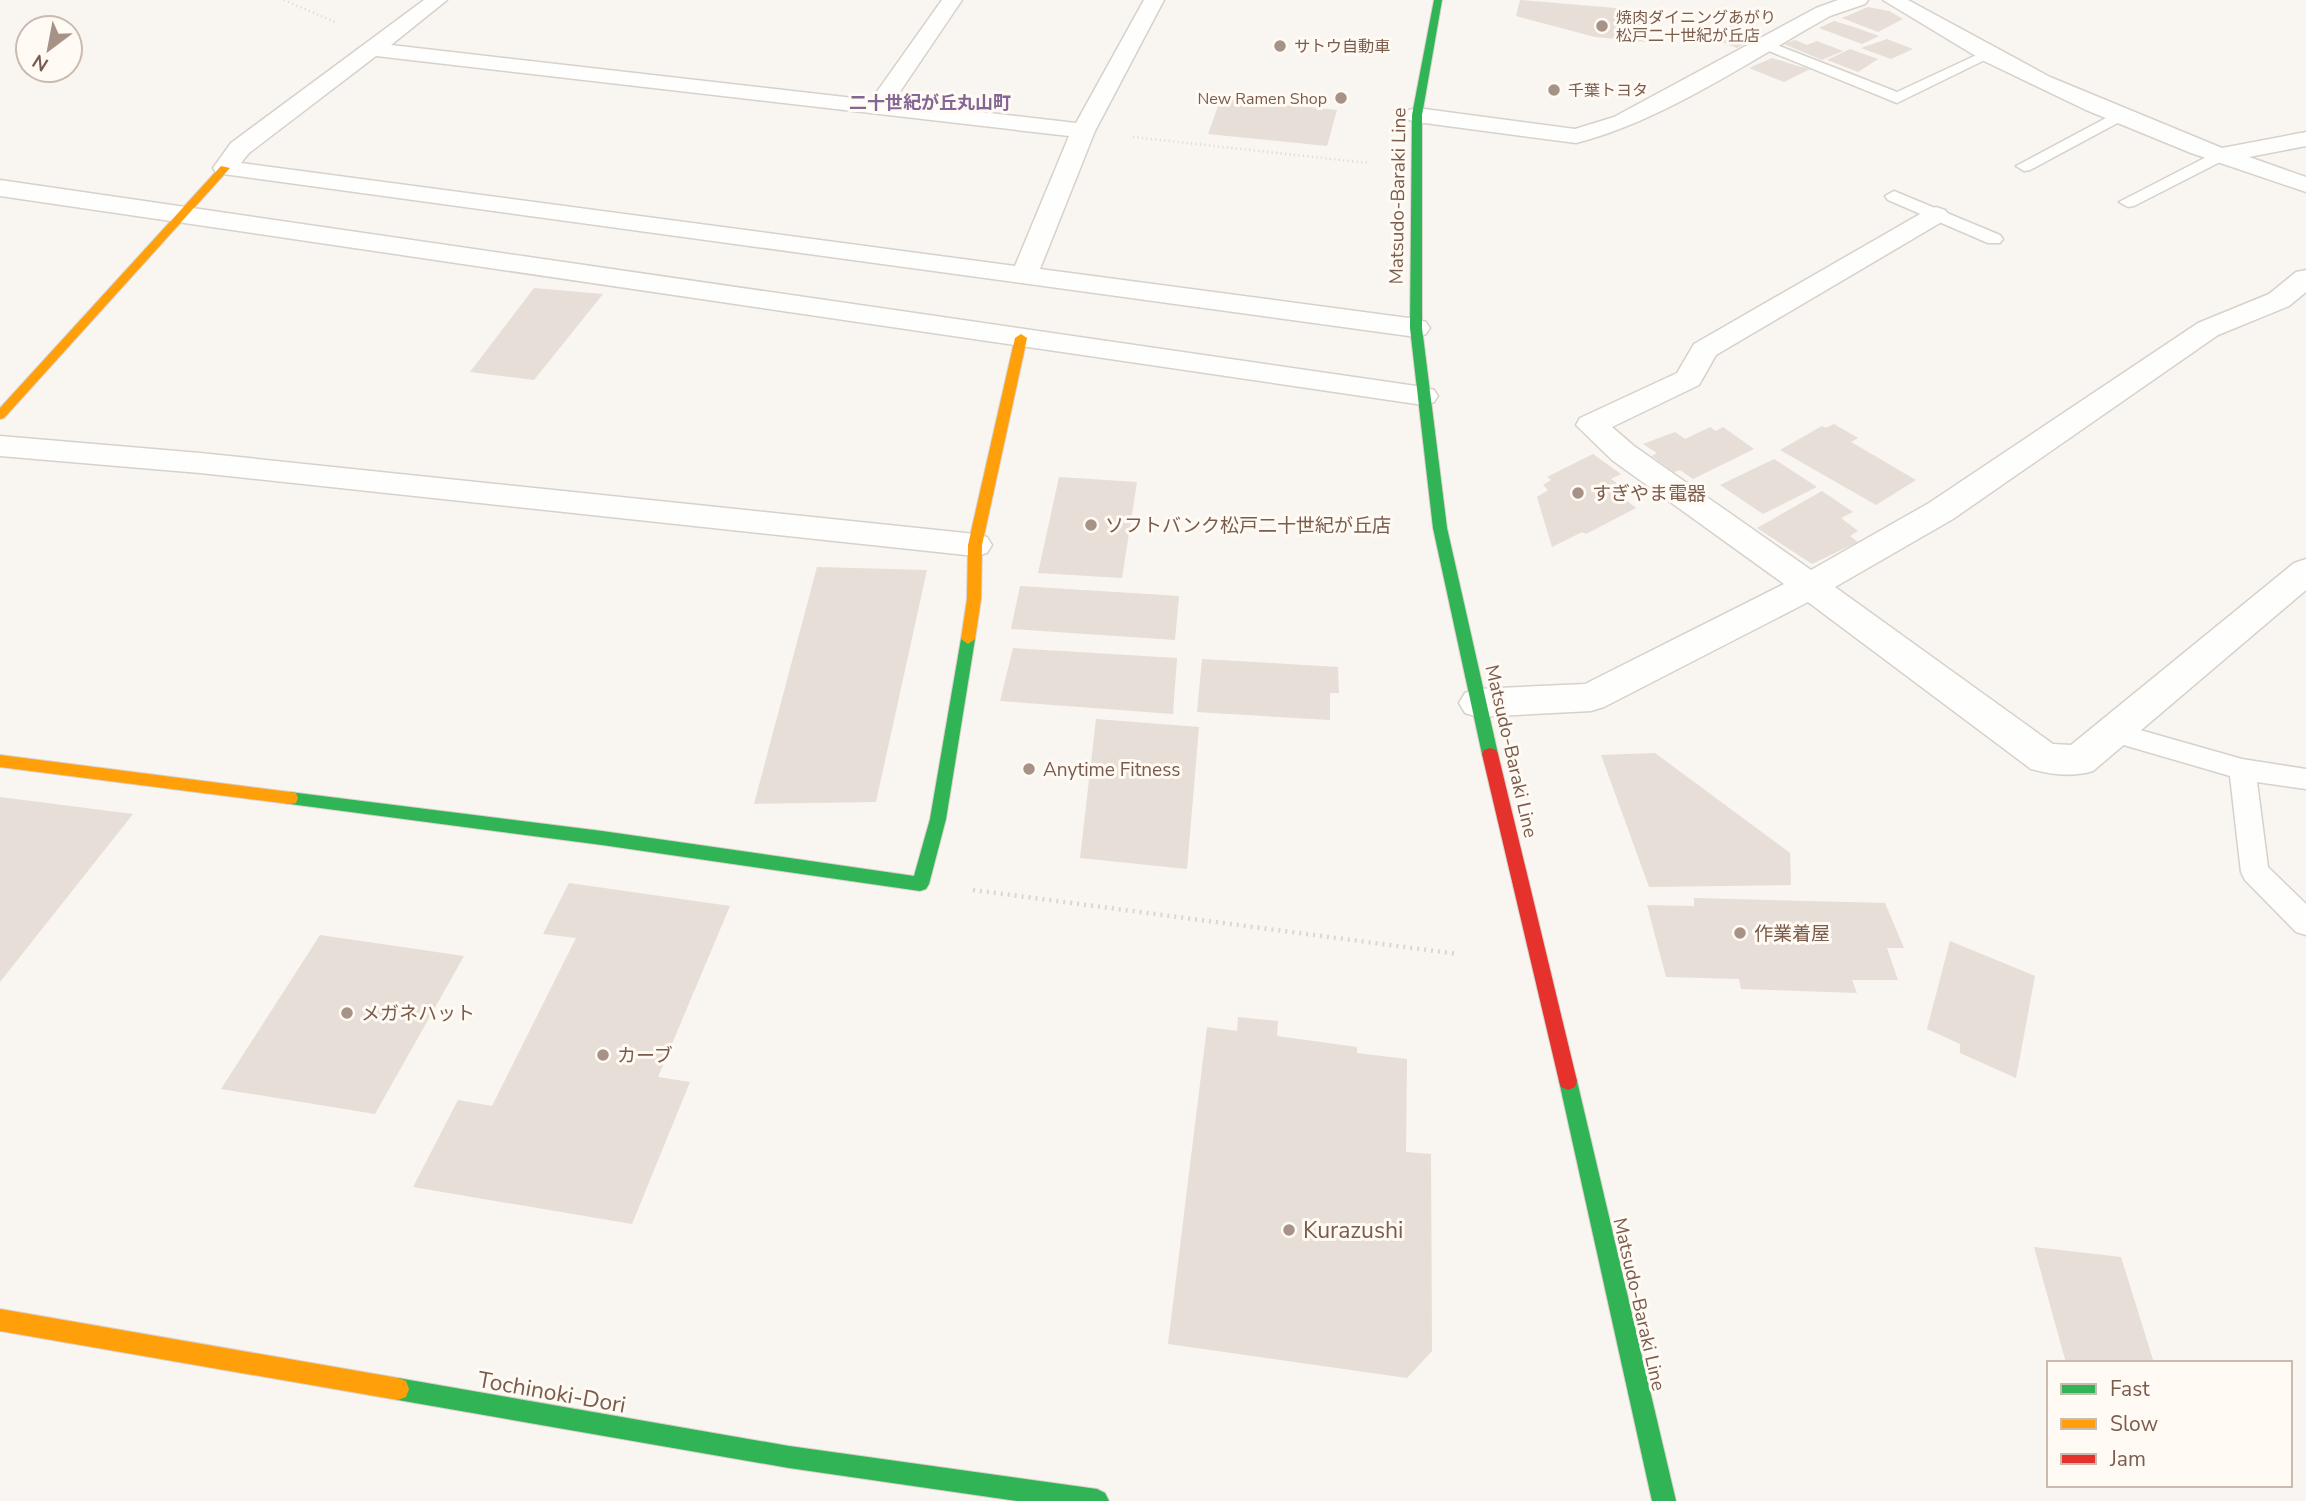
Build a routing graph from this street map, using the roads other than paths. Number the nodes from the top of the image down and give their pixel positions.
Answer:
1 (437, 0) edge
2 (953, 0) edge
3 (1154, 0) edge
4 (1438, 0) edge
5 (1858, 0) edge
6 (1893, 0) edge
7 (1764, 44) junction
8 (373, 49) junction
9 (1990, 54) junction
10 (877, 108) junction
11 (1417, 115) junction
12 (2119, 116) junction
13 (1083, 131) junction
14 (2306, 139) edge
15 (2218, 156) junction
16 (2025, 166) dead end
17 (225, 168) junction
18 (2306, 185) edge
19 (0, 188) edge
20 (1894, 197) dead end
21 (2128, 202) dead end
22 (183, 215) junction
23 (1936, 215) junction
24 (1994, 239) dead end
25 (1024, 275) junction
26 (2306, 278) edge
27 (1416, 328) junction
28 (1021, 338) junction
29 (1423, 396) junction
30 (0, 415) edge
31 (0, 446) edge
32 (975, 545) junction
33 (2306, 571) edge
34 (1810, 586) junction
35 (1478, 703) junction
36 (2112, 732) junction
37 (0, 761) edge
38 (2242, 769) junction
39 (2306, 779) edge
40 (2306, 923) edge
41 (0, 1320) edge
42 (1097, 1501) edge
43 (1664, 1501) edge

1 - 8 street
2 - 10 street
3 - 13 street
4 - 11 street, Matsudo-Baraki Line
5 - 7 street
6 - 9 street
7 - 9 lane
7 - 11 street
8 - 10 street
8 - 17 street
9 - 12 street
10 - 13 street
11 - 27 street, Matsudo-Baraki Line
12 - 15 street
12 - 16 lane
13 - 25 street
14 - 15 street
15 - 18 street
15 - 21 lane
17 - 22 street
17 - 25 street
19 - 22 street
20 - 23 lane
22 - 28 street
22 - 30 street
23 - 24 lane
23 - 34 street
25 - 27 street
26 - 34 street
27 - 29 street, Matsudo-Baraki Line
28 - 29 street
28 - 32 street
29 - 35 street, Matsudo-Baraki Line
31 - 32 street
32 - 37 street
33 - 36 street
34 - 35 street
34 - 36 street
35 - 43 street, Matsudo-Baraki Line
36 - 38 lane
38 - 39 lane
38 - 40 lane
41 - 42 street, Tochinoki-Dori

